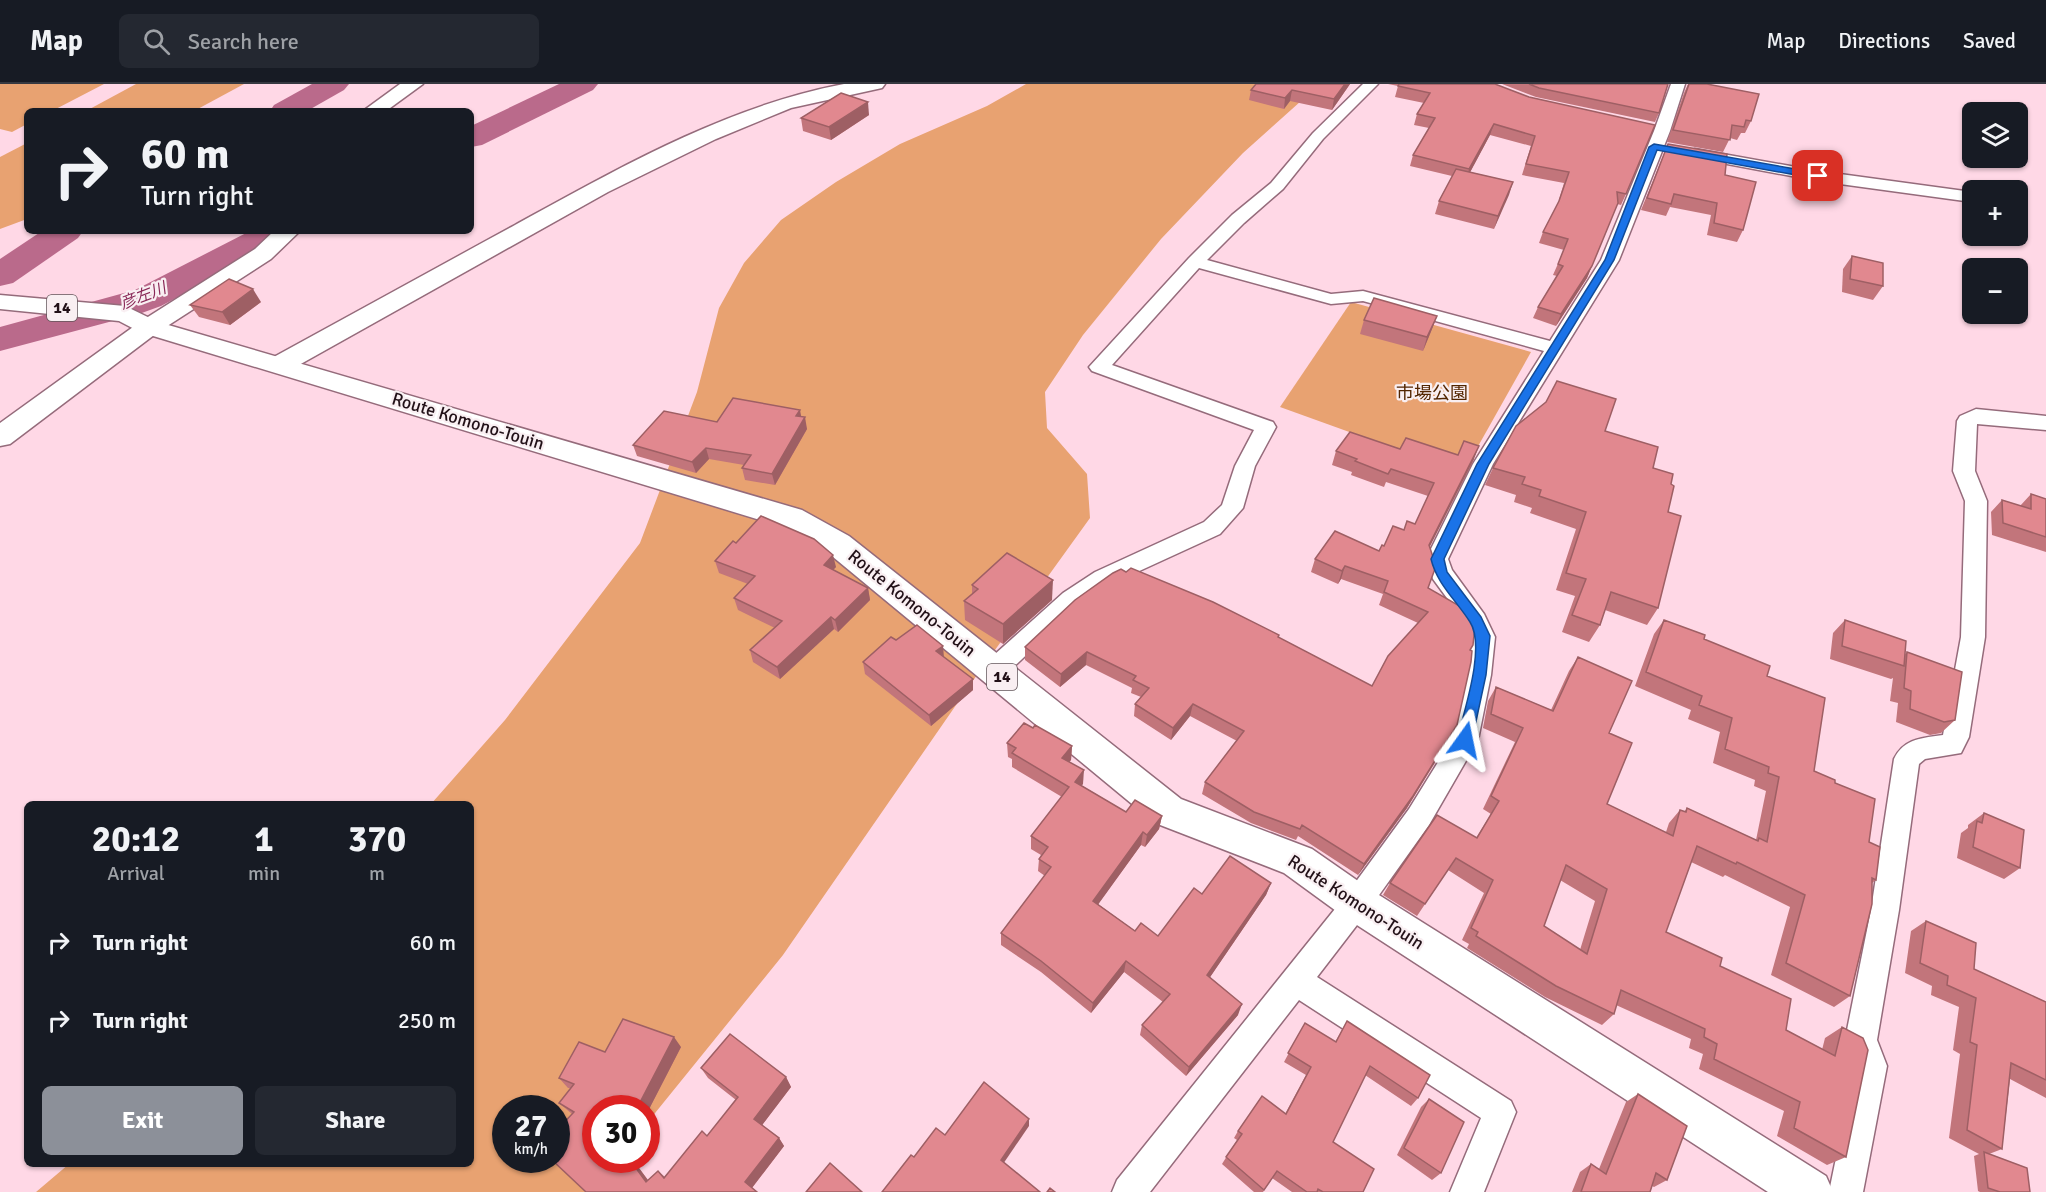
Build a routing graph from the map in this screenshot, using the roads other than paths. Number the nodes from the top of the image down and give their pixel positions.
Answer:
1 (413, 84) edge
2 (875, 84) edge
3 (1371, 84) edge
4 (1678, 84) edge
5 (377, 108) edge
6 (1656, 136) junction
7 (1962, 196) edge
8 (286, 234) edge
9 (1195, 262) junction
10 (0, 302) edge
11 (137, 321) junction
12 (1555, 348) junction
13 (281, 364) junction
14 (2046, 423) edge
15 (0, 437) edge
16 (994, 670) junction
17 (1357, 903) junction
18 (1297, 981) junction
19 (1129, 1192) edge
20 (1467, 1192) edge
21 (1810, 1192) edge
22 (1846, 1192) edge

1 - 5 main road
2 - 13 main road
3 - 9 street
4 - 6 street
6 - 7 street
6 - 12 street
8 - 11 main road
9 - 12 street
9 - 16 street
10 - 11 main road, Route Komono-Touin / 14
11 - 13 main road, Route Komono-Touin / 14
11 - 15 main road
12 - 17 street
13 - 16 main road, Route Komono-Touin / 14
14 - 22 street
16 - 17 main road, Route Komono-Touin / 14
17 - 18 street
17 - 21 main road, Route Komono-Touin / 14
18 - 19 street
18 - 20 street

